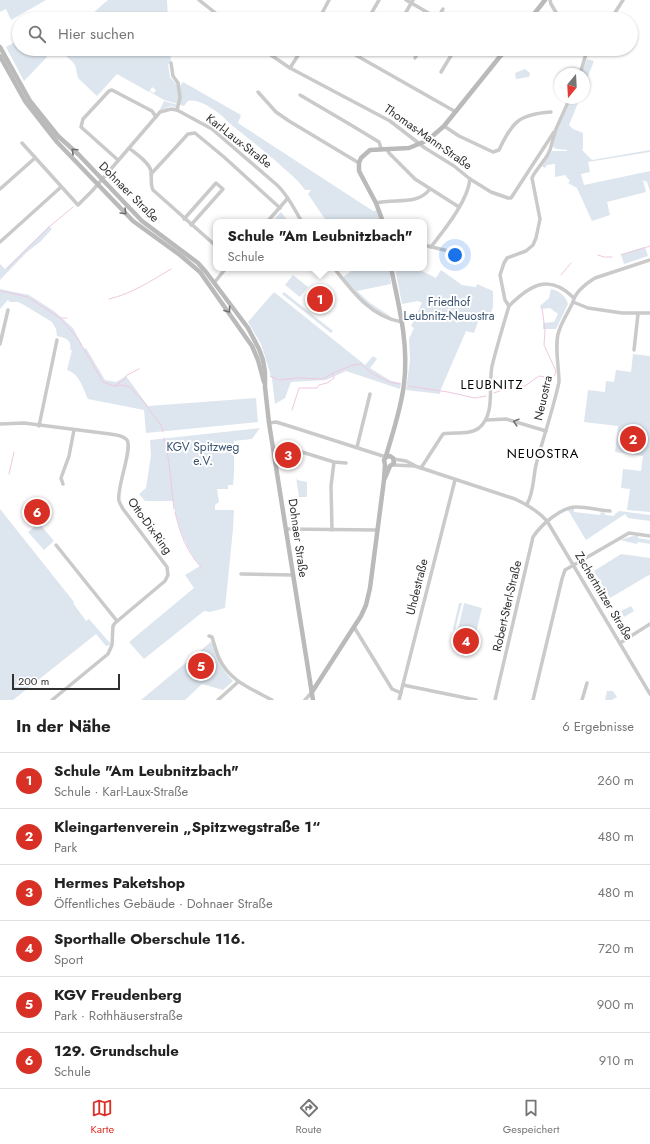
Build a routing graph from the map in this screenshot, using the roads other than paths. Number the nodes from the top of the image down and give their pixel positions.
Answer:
1 (199, 0) edge
2 (329, 0) edge
3 (379, 0) edge
4 (406, 0) edge
5 (545, 0) edge
6 (550, 0) edge
7 (623, 0) edge
8 (412, 2) edge
9 (443, 9) dead end
10 (214, 12) edge
11 (323, 12) edge
12 (372, 12) edge
13 (406, 12) edge
14 (427, 12) edge
15 (442, 12) edge
16 (536, 12) edge
17 (556, 12) edge
18 (615, 12) edge
19 (0, 47) edge
20 (0, 56) edge
21 (272, 56) edge
22 (298, 56) edge
23 (360, 56) edge
24 (450, 56) edge
25 (501, 56) edge
26 (585, 56) edge
27 (171, 63) dead end
28 (290, 68) junction
29 (582, 68) edge
30 (441, 72) dead end
31 (183, 82) dead end
32 (178, 83) junction
33 (258, 92) dead end
34 (300, 96) dead end
35 (567, 104) edge
36 (177, 110) junction
37 (456, 112) junction
38 (551, 112) dead end
39 (156, 117) junction
40 (444, 126) junction
41 (556, 129) junction
42 (22, 143) dead end
43 (421, 144) junction
44 (129, 148) junction
45 (381, 148) junction
46 (388, 148) junction
47 (35, 158) junction
48 (118, 160) junction
49 (359, 163) junction
50 (151, 174) junction
51 (101, 179) junction
52 (470, 179) junction
53 (97, 184) junction
54 (61, 187) junction
55 (0, 189) edge
56 (430, 189) junction
57 (288, 198) junction
58 (376, 202) junction
59 (459, 207) junction
60 (280, 208) junction
61 (184, 219) junction
62 (270, 219) edge
63 (300, 219) edge
64 (382, 219) edge
65 (191, 225) junction
66 (0, 242) edge
67 (213, 243) edge
68 (427, 246) edge
69 (431, 247) junction
70 (452, 252) dead end
71 (650, 260) edge
72 (224, 271) edge
73 (336, 271) edge
74 (392, 271) edge
75 (214, 283) junction
76 (574, 300) junction
77 (509, 306) junction
78 (8, 310) dead end
79 (650, 313) edge
80 (638, 314) junction
81 (402, 322) junction
82 (57, 340) dead end
83 (0, 344) edge
84 (634, 350) dead end
85 (265, 387) junction
86 (370, 394) dead end
87 (486, 420) junction
88 (269, 423) junction
89 (0, 424) edge
90 (39, 426) junction
91 (74, 430) junction
92 (546, 431) junction
93 (357, 447) junction
94 (302, 452) dead end
95 (389, 461) junction
96 (334, 462) junction
97 (346, 463) dead end
98 (421, 468) junction
99 (455, 480) junction
100 (63, 484) dead end
101 (527, 504) junction
102 (610, 511) dead end
103 (547, 521) junction
104 (286, 529) junction
105 (332, 530) junction
106 (377, 530) junction
107 (650, 536) edge
108 (56, 545) dead end
109 (573, 565) junction
110 (241, 574) dead end
111 (293, 575) junction
112 (117, 621) junction
113 (650, 624) edge
114 (354, 627) junction
115 (209, 636) dead end
116 (620, 643) junction
117 (238, 682) junction
118 (587, 683) dead end
119 (403, 685) junction
120 (312, 692) junction
121 (401, 693) junction
122 (650, 694) edge
123 (465, 699) edge
124 (52, 700) edge
125 (218, 700) edge
126 (272, 700) edge
127 (305, 700) edge
128 (314, 700) edge
129 (399, 700) edge
130 (476, 700) edge
131 (496, 700) edge
132 (533, 700) edge
133 (582, 700) edge

1 - 10 street
2 - 11 street
3 - 12 street
4 - 8 street
5 - 16 main road
6 - 17 street
7 - 18 street
8 - 13 street
8 - 14 street
9 - 15 street
51 -> 19 main road, Dohnaer Straße
20 - 53 main road, Dohnaer Straße
21 - 28 street, Thomas-Mann-Straße
22 - 28 street
23 - 37 street
24 - 30 street
25 - 37 main road
26 - 29 street
27 - 32 street
28 - 43 street, Thomas-Mann-Straße
31 - 32 street
32 - 36 street
33 - 49 street
34 - 45 street
35 - 41 street
36 - 39 street
36 - 57 street, Karl-Laux-Straße
37 - 40 main road
38 - 40 street
39 - 44 street
39 - 48 street
40 - 43 main road
41 - 52 street, Thomas-Mann-Straße
41 - 77 street
42 - 47 street
43 - 46 main road
43 - 52 street, Thomas-Mann-Straße
44 - 48 street
44 - 50 street
45 - 46 main road
45 - 49 main road
46 - 56 street
47 - 54 street
47 - 55 street
48 - 51 street
49 - 58 main road
50 - 60 street, Karl-Laux-Straße
50 - 61 street
51 - 53 street
51 - 75 main road, Dohnaer Straße
52 - 59 street
53 - 54 street
53 -> 85 main road, Dohnaer Straße
54 - 66 street
56 - 58 street
56 - 59 street
57 - 60 street
57 - 63 street, Karl-Laux-Straße
58 - 64 main road
59 - 69 street
60 - 62 street
61 - 65 street
61 - 65 street
65 - 67 street
68 - 69 street
69 - 70 street
71 - 76 street, Neuostra
72 - 75 street
73 - 81 street
74 - 81 main road
75 - 85 main road, Dohnaer Straße
76 - 77 street
76 - 80 street
76 - 92 street, Neuostra
77 - 87 street
78 - 83 street
79 - 80 street
80 - 84 street
81 - 95 main road
82 - 90 street
85 - 88 main road, Dohnaer Straße
86 - 93 street
92 -> 87 street
87 - 98 street
88 - 93 street
88 - 104 main road, Dohnaer Straße
89 - 90 street, Otto-Dix-Ring
90 - 91 street, Otto-Dix-Ring
91 - 100 street
91 - 112 street, Otto-Dix-Ring
92 - 101 street, Neuostra
93 - 95 street
94 - 96 street
95 - 98 street, Zschertnitzer Straße
95 - 106 main road
96 - 97 street
96 - 105 street
98 - 99 street, Zschertnitzer Straße
99 - 101 street, Zschertnitzer Straße
99 - 119 street, Uhdestraße
101 - 103 street, Zschertnitzer Straße
102 - 103 street, Robert-Sterl-Straße
103 - 109 street, Zschertnitzer Straße
103 - 131 street, Robert-Sterl-Straße
104 - 105 street
104 - 111 main road, Dohnaer Straße
105 - 106 street
106 - 114 main road
107 - 109 street
108 - 112 street
109 - 116 street, Zschertnitzer Straße
109 - 132 street
110 - 111 street
111 - 120 main road, Dohnaer Straße
112 - 124 street
113 - 116 street
114 - 120 main road
114 - 121 street
115 - 117 street
116 - 122 street, Zschertnitzer Straße
117 - 125 street
117 - 126 street
118 - 133 street
119 - 121 street, Uhdestraße
119 - 123 street
120 - 127 street
120 - 128 main road, Dohnaer Straße
121 - 129 street, Uhdestraße
123 - 130 street

